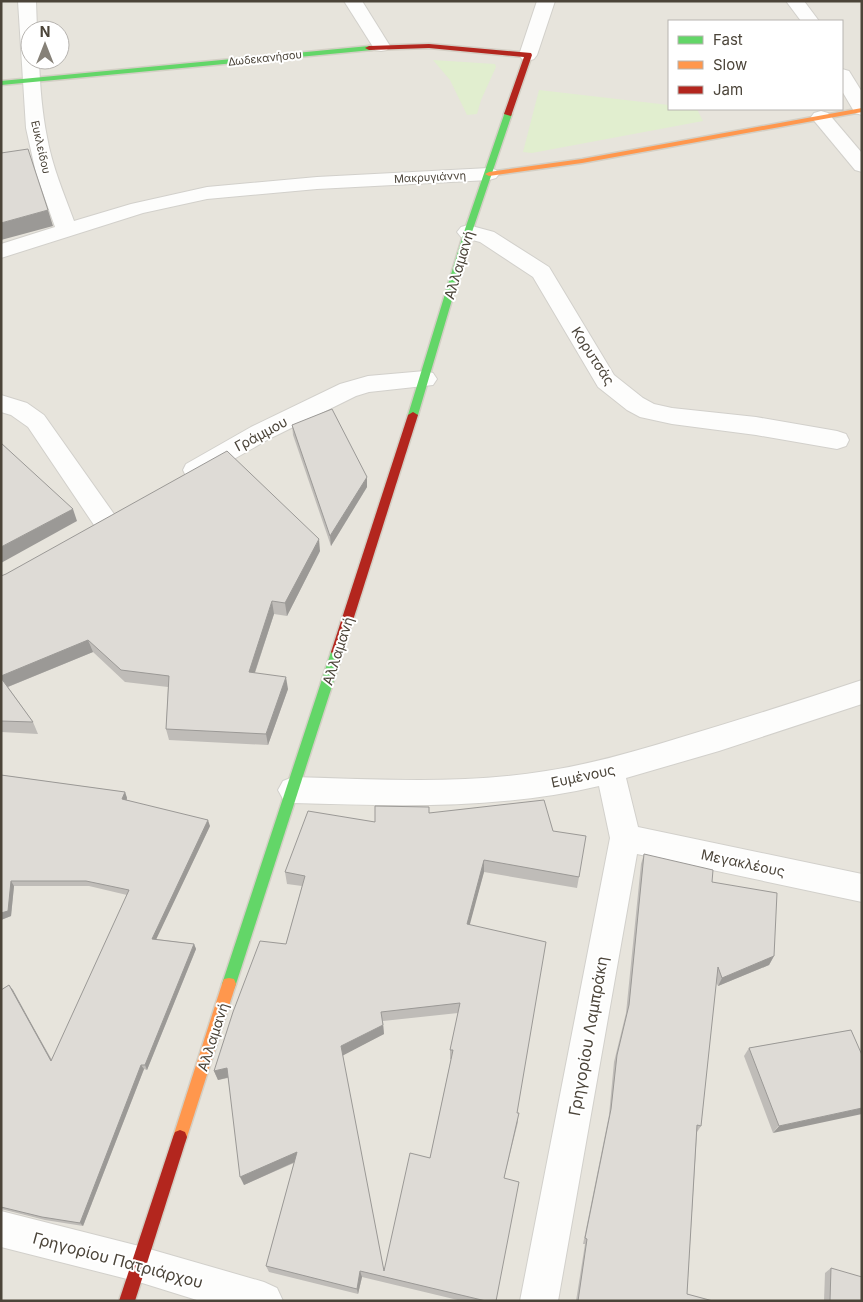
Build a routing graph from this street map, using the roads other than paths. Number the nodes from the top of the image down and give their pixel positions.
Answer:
1 (27, 1) edge
2 (353, 1) edge
3 (546, 1) edge
4 (795, 1) edge
5 (28, 20) edge
6 (809, 20) edge
7 (382, 46) junction
8 (528, 55) junction
9 (30, 70) edge
10 (843, 77) edge
11 (31, 80) junction
12 (1, 82) edge
13 (862, 109) edge
14 (821, 117) junction
15 (862, 166) edge
16 (489, 174) junction
17 (67, 230) junction
18 (468, 232) junction
19 (1, 250) edge
20 (426, 379) junction
21 (1, 403) edge
22 (837, 440) dead end
23 (174, 482) edge
24 (105, 521) edge
25 (862, 692) edge
26 (610, 771) junction
27 (293, 790) junction
28 (625, 838) junction
29 (862, 888) edge
30 (1, 1229) edge
31 (139, 1264) junction
32 (127, 1301) edge
33 (264, 1301) edge
34 (539, 1301) edge

1 - 5 street, Ευκλείδου
2 - 7 street
3 - 8 street, Αλλαμανή
4 - 6 street
7 - 8 street, Δωδεκανήσου
7 - 11 street, Δωδεκανήσου
8 - 16 street, Αλλαμανή
9 - 11 street, Ευκλείδου
10 - 13 street
11 - 12 street, Δωδεκανήσου
11 - 17 street, Ευκλείδου
13 - 14 street, Μακρυγιάννη
14 - 15 street
14 - 16 street, Μακρυγιάννη
16 - 17 street, Μακρυγιάννη
16 - 18 street, Αλλαμανή
17 - 19 street, Μακρυγιάννη
18 - 20 street, Αλλαμανή
18 - 22 street, Κορυτσάς
20 - 23 street, Γράμμου
20 - 27 street, Αλλαμανή
21 - 24 street
25 - 26 street, Ευμένους
26 - 27 street, Ευμένους
26 - 28 street, Γρηγορίου Λαμπράκη
27 - 31 street, Αλλαμανή
28 - 29 street, Μεγακλέους
28 - 34 street, Γρηγορίου Λαμπράκη
30 - 31 street, Γρηγορίου Πατριάρχου
31 - 32 street, Αλλαμανή
31 - 33 street, Γρηγορίου Πατριάρχου

